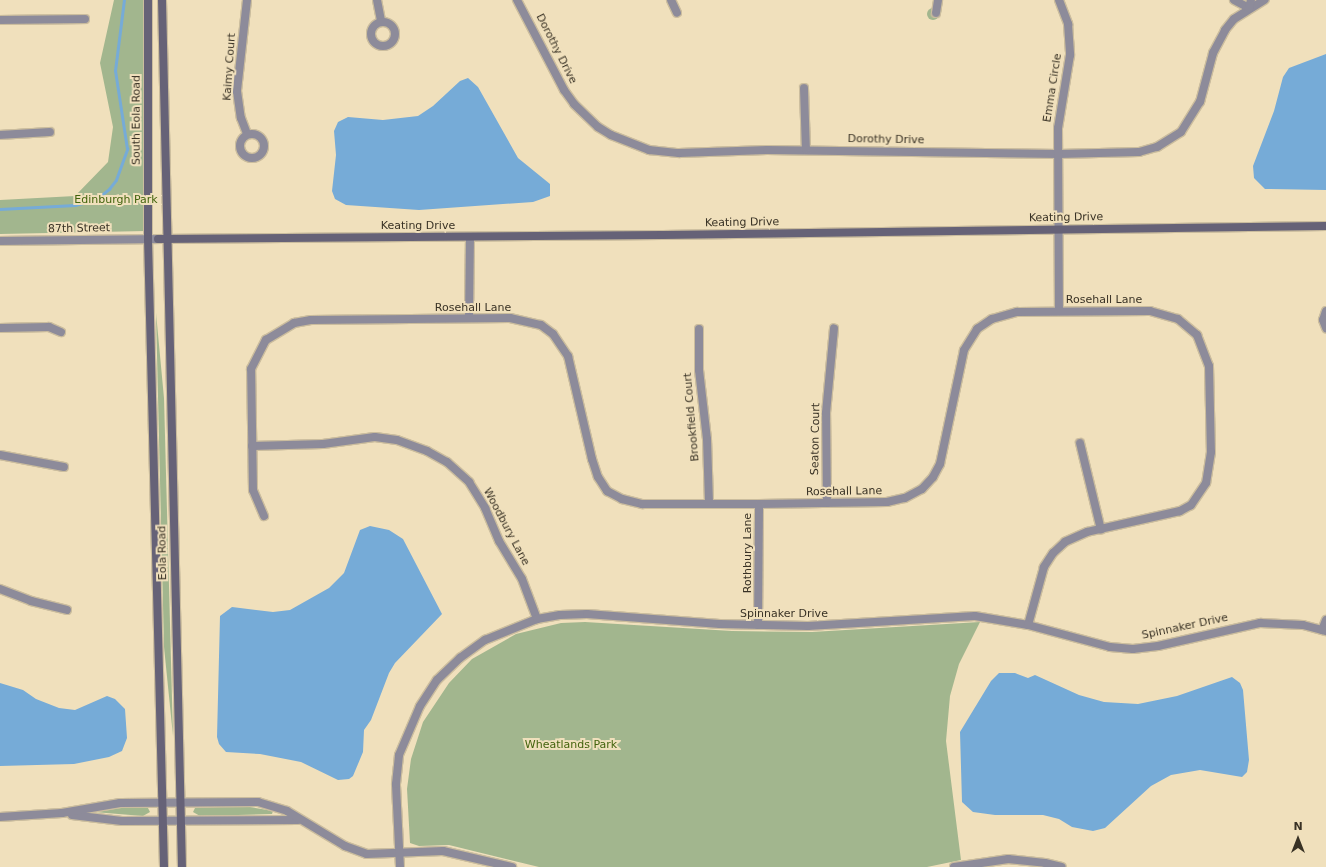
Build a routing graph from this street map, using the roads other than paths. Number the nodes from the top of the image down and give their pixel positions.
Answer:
1 (148, 0) edge
2 (162, 0) edge
3 (247, 0) edge
4 (377, 0) edge
5 (517, 0) edge
6 (672, 0) edge
7 (938, 0) edge
8 (1059, 0) edge
9 (1234, 0) edge
10 (1265, 0) edge
11 (1250, 4) edge
12 (677, 13) dead end
13 (936, 13) dead end
14 (85, 19) dead end
15 (0, 20) edge
16 (381, 21) dead end
17 (804, 88) dead end
18 (50, 132) dead end
19 (247, 134) dead end
20 (0, 135) edge
21 (806, 150) junction
22 (1059, 154) junction
23 (1326, 226) edge
24 (1059, 230) junction
25 (470, 237) junction
26 (148, 239) junction
27 (162, 239) junction
28 (0, 241) edge
29 (1059, 311) junction
30 (1326, 311) edge
31 (469, 318) junction
32 (0, 328) edge
33 (699, 328) dead end
34 (834, 328) dead end
35 (1326, 328) edge
36 (61, 332) dead end
37 (1080, 443) dead end
38 (252, 446) junction
39 (0, 455) edge
40 (64, 467) dead end
41 (827, 503) junction
42 (709, 504) junction
43 (759, 504) junction
44 (264, 516) dead end
45 (1101, 530) junction
46 (0, 589) edge
47 (67, 610) dead end
48 (537, 619) junction
49 (1326, 620) edge
50 (758, 625) junction
51 (1028, 625) junction
52 (1324, 631) edge
53 (162, 802) junction
54 (180, 803) junction
55 (62, 813) junction
56 (0, 817) edge
57 (298, 820) junction
58 (163, 821) junction
59 (181, 821) junction
60 (399, 853) junction
61 (164, 867) edge
62 (182, 867) edge
63 (400, 867) edge
64 (512, 867) edge
65 (954, 867) edge
66 (1062, 867) edge

1 - 26 street, South Eola Road
2 - 27 street
3 - 19 street, Kaimy Court
4 - 16 street
5 - 21 street, Dorothy Drive
6 - 12 street
7 - 13 street
8 - 22 street, Emma Circle
9 - 11 street
10 - 11 street, Dorothy Drive
11 - 22 street, Dorothy Drive
14 - 15 street
17 - 21 street
18 - 20 street
21 - 22 street, Dorothy Drive
22 - 24 street, Emma Circle
23 - 24 street, Keating Drive
24 - 25 street, Keating Drive
24 - 29 street, Emma Circle
25 - 27 street, Keating Drive
25 - 31 street
26 - 27 street, 87th Street
26 - 28 street, 87th Street
26 - 53 street, Eola Road
27 - 54 street, Eola Road
29 - 41 street, Rosehall Lane
29 - 45 street, Rosehall Lane
30 - 35 street
31 - 38 street, Rosehall Lane
31 - 42 street, Rosehall Lane
32 - 36 street
33 - 42 street, Brookfield Court
34 - 41 street, Seaton Court
37 - 45 street
38 - 44 street, Rosehall Lane
38 - 48 street, Woodbury Lane
39 - 40 street
41 - 43 street, Rosehall Lane
42 - 43 street, Rosehall Lane
43 - 50 street, Rothbury Lane
45 - 51 street, Rosehall Lane
46 - 47 street
48 - 50 street, Spinnaker Drive
48 - 60 street, Spinnaker Drive
49 - 52 street
50 - 51 street, Spinnaker Drive
51 - 52 street, Spinnaker Drive
53 - 54 street
53 - 55 street
53 - 58 street, Eola Road
54 - 57 street
54 - 59 street, Eola Road
55 - 56 street
55 - 58 street
57 - 59 street
57 - 60 street
58 - 59 street
58 - 61 street, Eola Road
59 - 62 street, Eola Road
60 - 63 street, Spinnaker Drive
60 - 64 street
65 - 66 street

